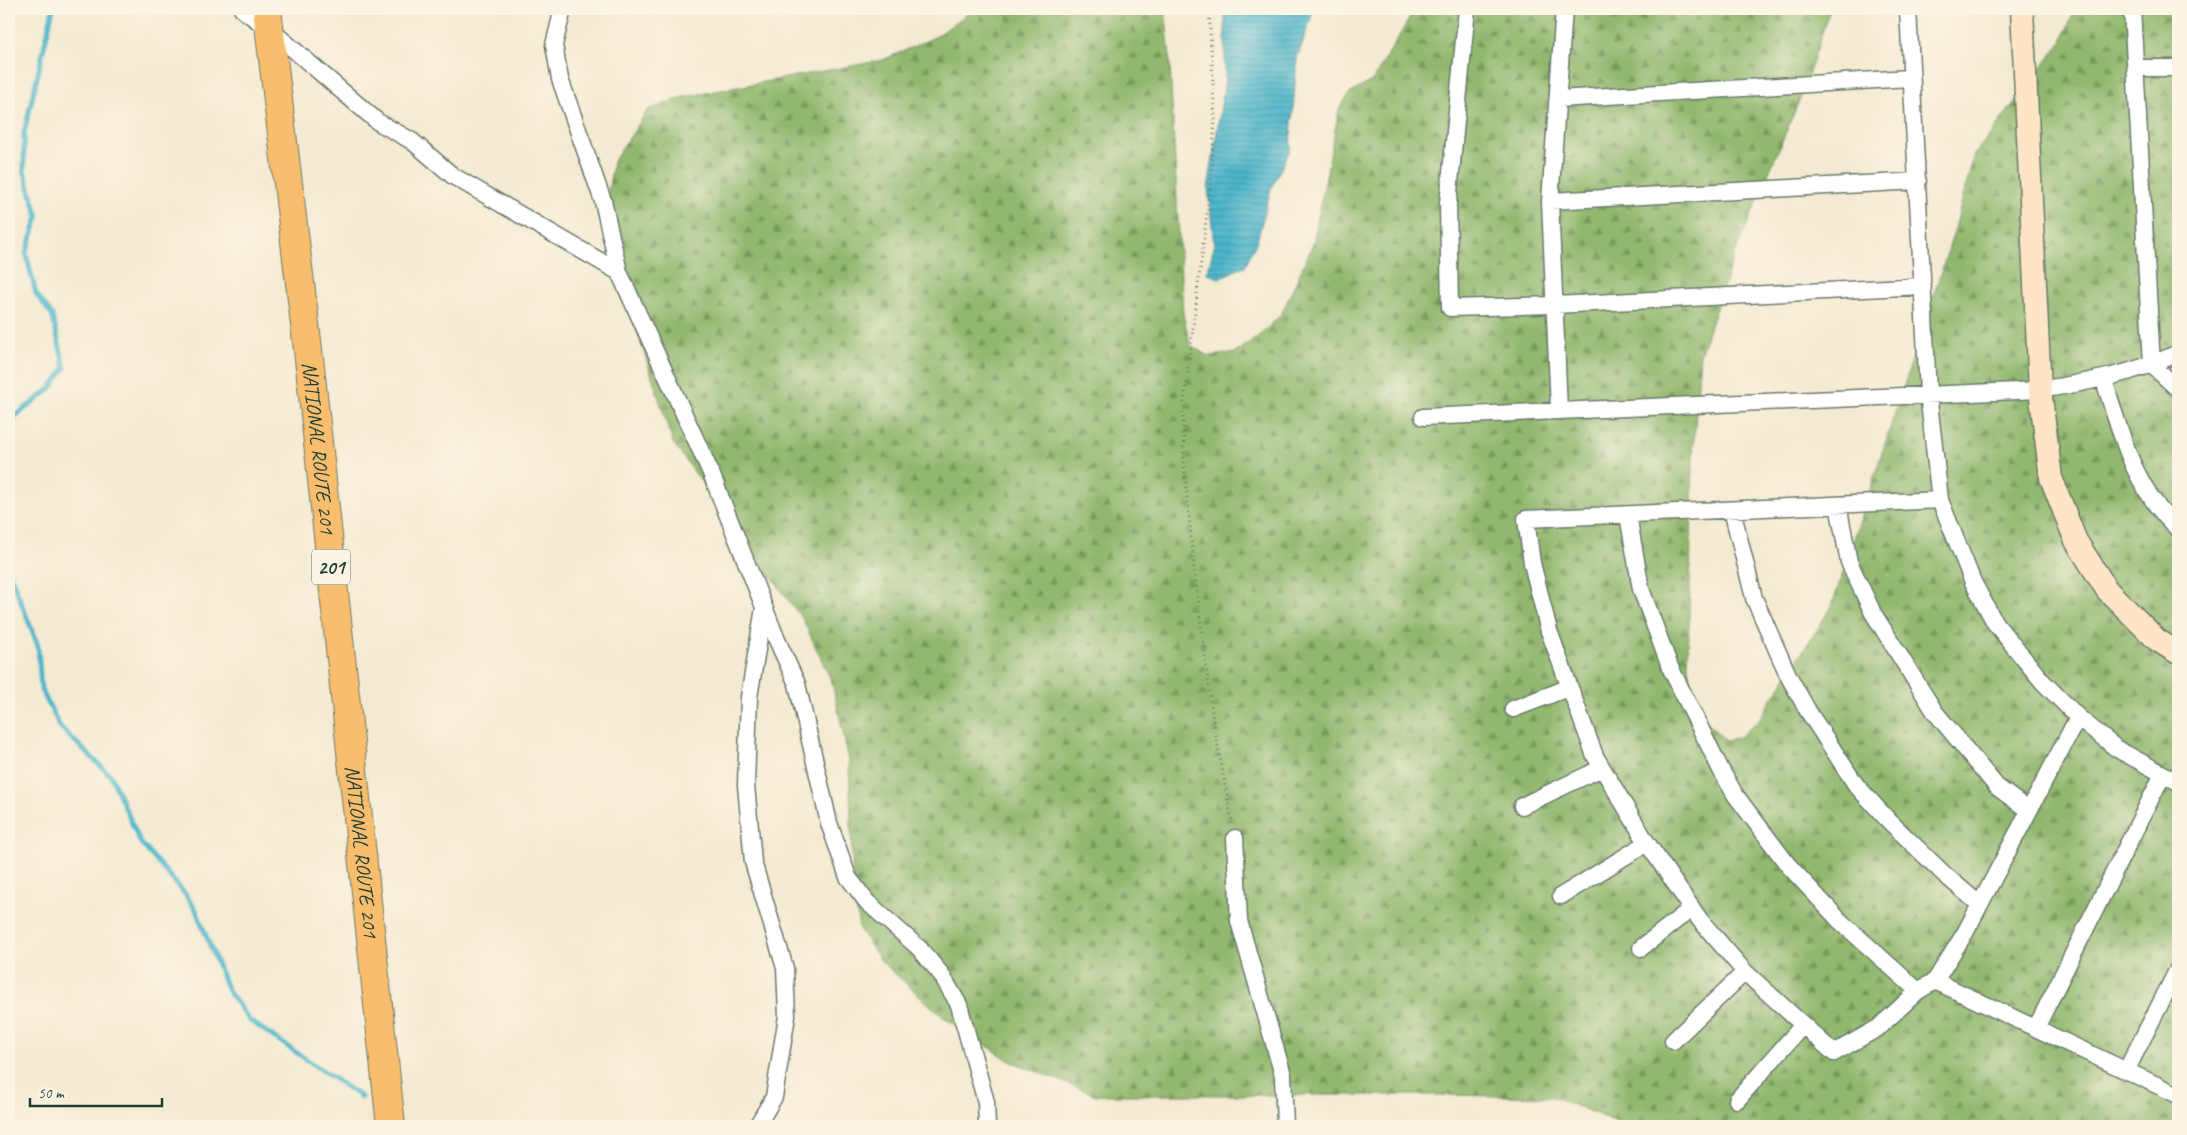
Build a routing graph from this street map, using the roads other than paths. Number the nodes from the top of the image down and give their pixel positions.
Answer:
1 (242, 9) edge
2 (563, 9) edge
3 (1467, 9) edge
4 (1564, 9) edge
5 (1908, 9) edge
6 (2022, 9) edge
7 (2132, 9) edge
8 (270, 20) edge
9 (2136, 68) junction
10 (2178, 68) edge
11 (1910, 78) junction
12 (1558, 99) junction
13 (1918, 182) junction
14 (1550, 201) junction
15 (619, 272) junction
16 (1923, 286) junction
17 (1556, 305) junction
18 (2178, 353) edge
19 (2152, 365) junction
20 (2104, 380) junction
21 (2178, 389) edge
22 (2040, 390) junction
23 (1928, 393) junction
24 (1559, 410) junction
25 (1423, 418) dead end
26 (1940, 500) junction
27 (1838, 505) junction
28 (1732, 510) junction
29 (1628, 515) junction
30 (2178, 529) edge
31 (764, 608) junction
32 (2178, 653) edge
33 (1568, 688) junction
34 (1513, 709) dead end
35 (2078, 717) junction
36 (1602, 768) junction
37 (2163, 774) junction
38 (2178, 782) edge
39 (1522, 806) dead end
40 (2028, 810) junction
41 (1235, 838) road end
42 (1647, 843) junction
43 (1561, 896) dead end
44 (1979, 904) junction
45 (1692, 908) junction
46 (1641, 948) dead end
47 (2178, 970) edge
48 (1745, 972) junction
49 (1934, 981) junction
50 (1918, 992) junction
51 (1803, 1025) junction
52 (2036, 1028) junction
53 (1673, 1040) dead end
54 (2126, 1071) junction
55 (2178, 1095) edge
56 (1737, 1100) dead end
57 (391, 1126) edge
58 (757, 1126) edge
59 (987, 1126) edge
60 (1285, 1126) edge

1 - 8 street
2 - 15 street
3 - 17 street
4 - 12 street
5 - 11 street
6 - 22 street
7 - 9 street
8 - 15 street
8 - 57 highway, NATIONAL ROUTE 201 / 201
9 - 10 street
9 - 19 street
11 - 12 street
11 - 13 street
12 - 14 street
13 - 14 street
13 - 16 street
14 - 17 street
15 - 31 street
16 - 17 street
16 - 23 street
17 - 24 street
18 - 19 street
19 - 20 street
19 - 21 street
20 - 22 street
20 - 30 street
22 - 23 street
22 - 32 street
23 - 24 street
23 - 26 street
24 - 25 street
26 - 27 street
26 - 35 street
27 - 28 street
27 - 40 street
28 - 29 street
28 - 44 street
29 - 33 street
29 - 50 street
31 - 58 street
31 - 59 street
33 - 34 street
33 - 36 street
35 - 37 street
35 - 40 street
36 - 39 street
36 - 42 street
37 - 38 street
37 - 52 street
40 - 44 street
41 - 60 street
42 - 43 street
42 - 45 street
44 - 49 street
45 - 46 street
45 - 48 street
47 - 54 street
48 - 51 street
48 - 53 street
49 - 50 street
49 - 52 street
50 - 51 street
51 - 56 street
52 - 54 street
54 - 55 street

